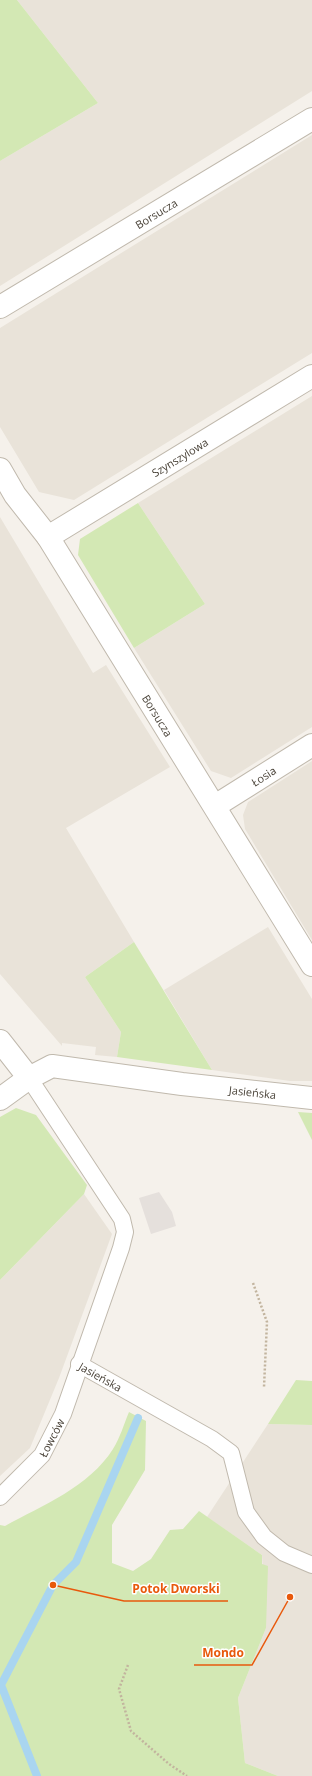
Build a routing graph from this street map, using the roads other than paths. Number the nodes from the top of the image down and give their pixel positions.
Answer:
1 (312, 119) edge
2 (0, 306) edge
3 (312, 376) edge
4 (0, 469) edge
5 (48, 537) junction
6 (312, 745) edge
7 (215, 806) junction
8 (312, 965) edge
9 (0, 1041) edge
10 (30, 1078) junction
11 (0, 1098) edge
12 (312, 1098) edge
13 (79, 1364) junction
14 (0, 1497) edge
15 (312, 1565) edge

1 - 2 street, Borsucza
3 - 5 street, Szynszylowa
4 - 5 street, Borsucza
5 - 7 street, Borsucza
6 - 7 street, Łosia
7 - 8 street, Borsucza
9 - 10 street
10 - 11 street, Jasieńska
10 - 12 street, Jasieńska
10 - 13 lane, Jasieńska
13 - 14 lane, Łowców
13 - 15 lane, Jasieńska

